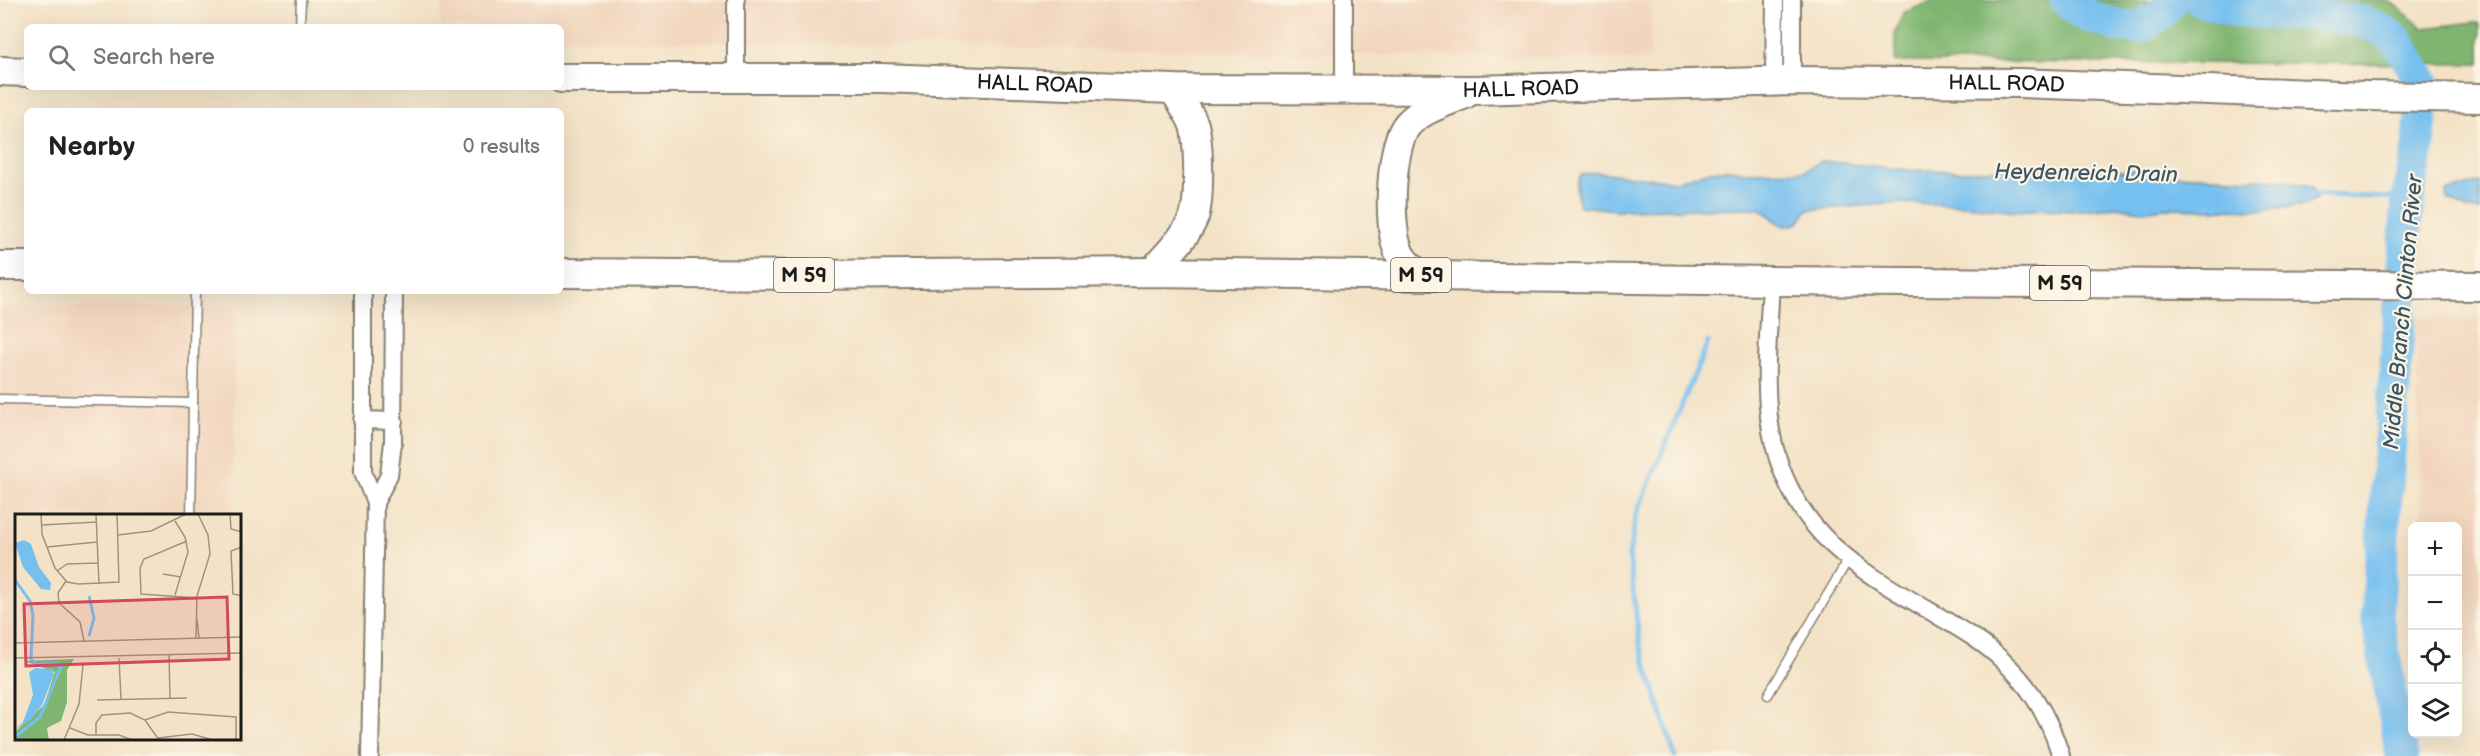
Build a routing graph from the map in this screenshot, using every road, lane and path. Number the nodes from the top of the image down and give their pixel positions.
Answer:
1 (301, 0) edge
2 (736, 0) edge
3 (1344, 0) edge
4 (1775, 0) edge
5 (1792, 0) edge
6 (300, 24) edge
7 (0, 71) edge
8 (24, 72) edge
9 (564, 78) edge
10 (736, 78) junction
11 (1783, 81) junction
12 (1173, 89) junction
13 (1344, 89) junction
14 (1475, 90) junction
15 (2479, 98) edge
16 (0, 266) edge
17 (24, 266) edge
18 (1152, 272) junction
19 (564, 273) edge
20 (1419, 275) junction
21 (1771, 281) junction
22 (2470, 286) edge
23 (195, 294) edge
24 (363, 294) edge
25 (394, 294) edge
26 (0, 399) edge
27 (193, 403) junction
28 (362, 420) junction
29 (394, 420) junction
30 (375, 503) junction
31 (191, 514) edge
32 (1848, 560) junction
33 (1768, 695) dead end
34 (370, 756) edge
35 (2061, 756) edge

1 - 6 lane
2 - 10 street
3 - 13 street
4 - 11 street
5 - 11 street
7 - 8 highway
9 - 10 highway, HALL ROAD
10 - 12 highway, HALL ROAD
11 - 14 highway, HALL ROAD
11 - 15 highway, HALL ROAD
12 - 13 highway, HALL ROAD
12 - 18 highway
13 - 14 highway, HALL ROAD
14 - 20 highway
16 - 17 highway
18 - 19 highway, M 59
18 - 20 highway, M 59
20 - 21 highway, M 59
21 - 22 highway, M 59
21 - 32 street
23 - 27 lane
24 - 28 street
25 - 29 street
26 - 27 lane
27 - 31 lane
28 - 29 street
28 - 30 street
29 - 30 street
30 - 34 street
32 - 33 lane
32 - 35 street

